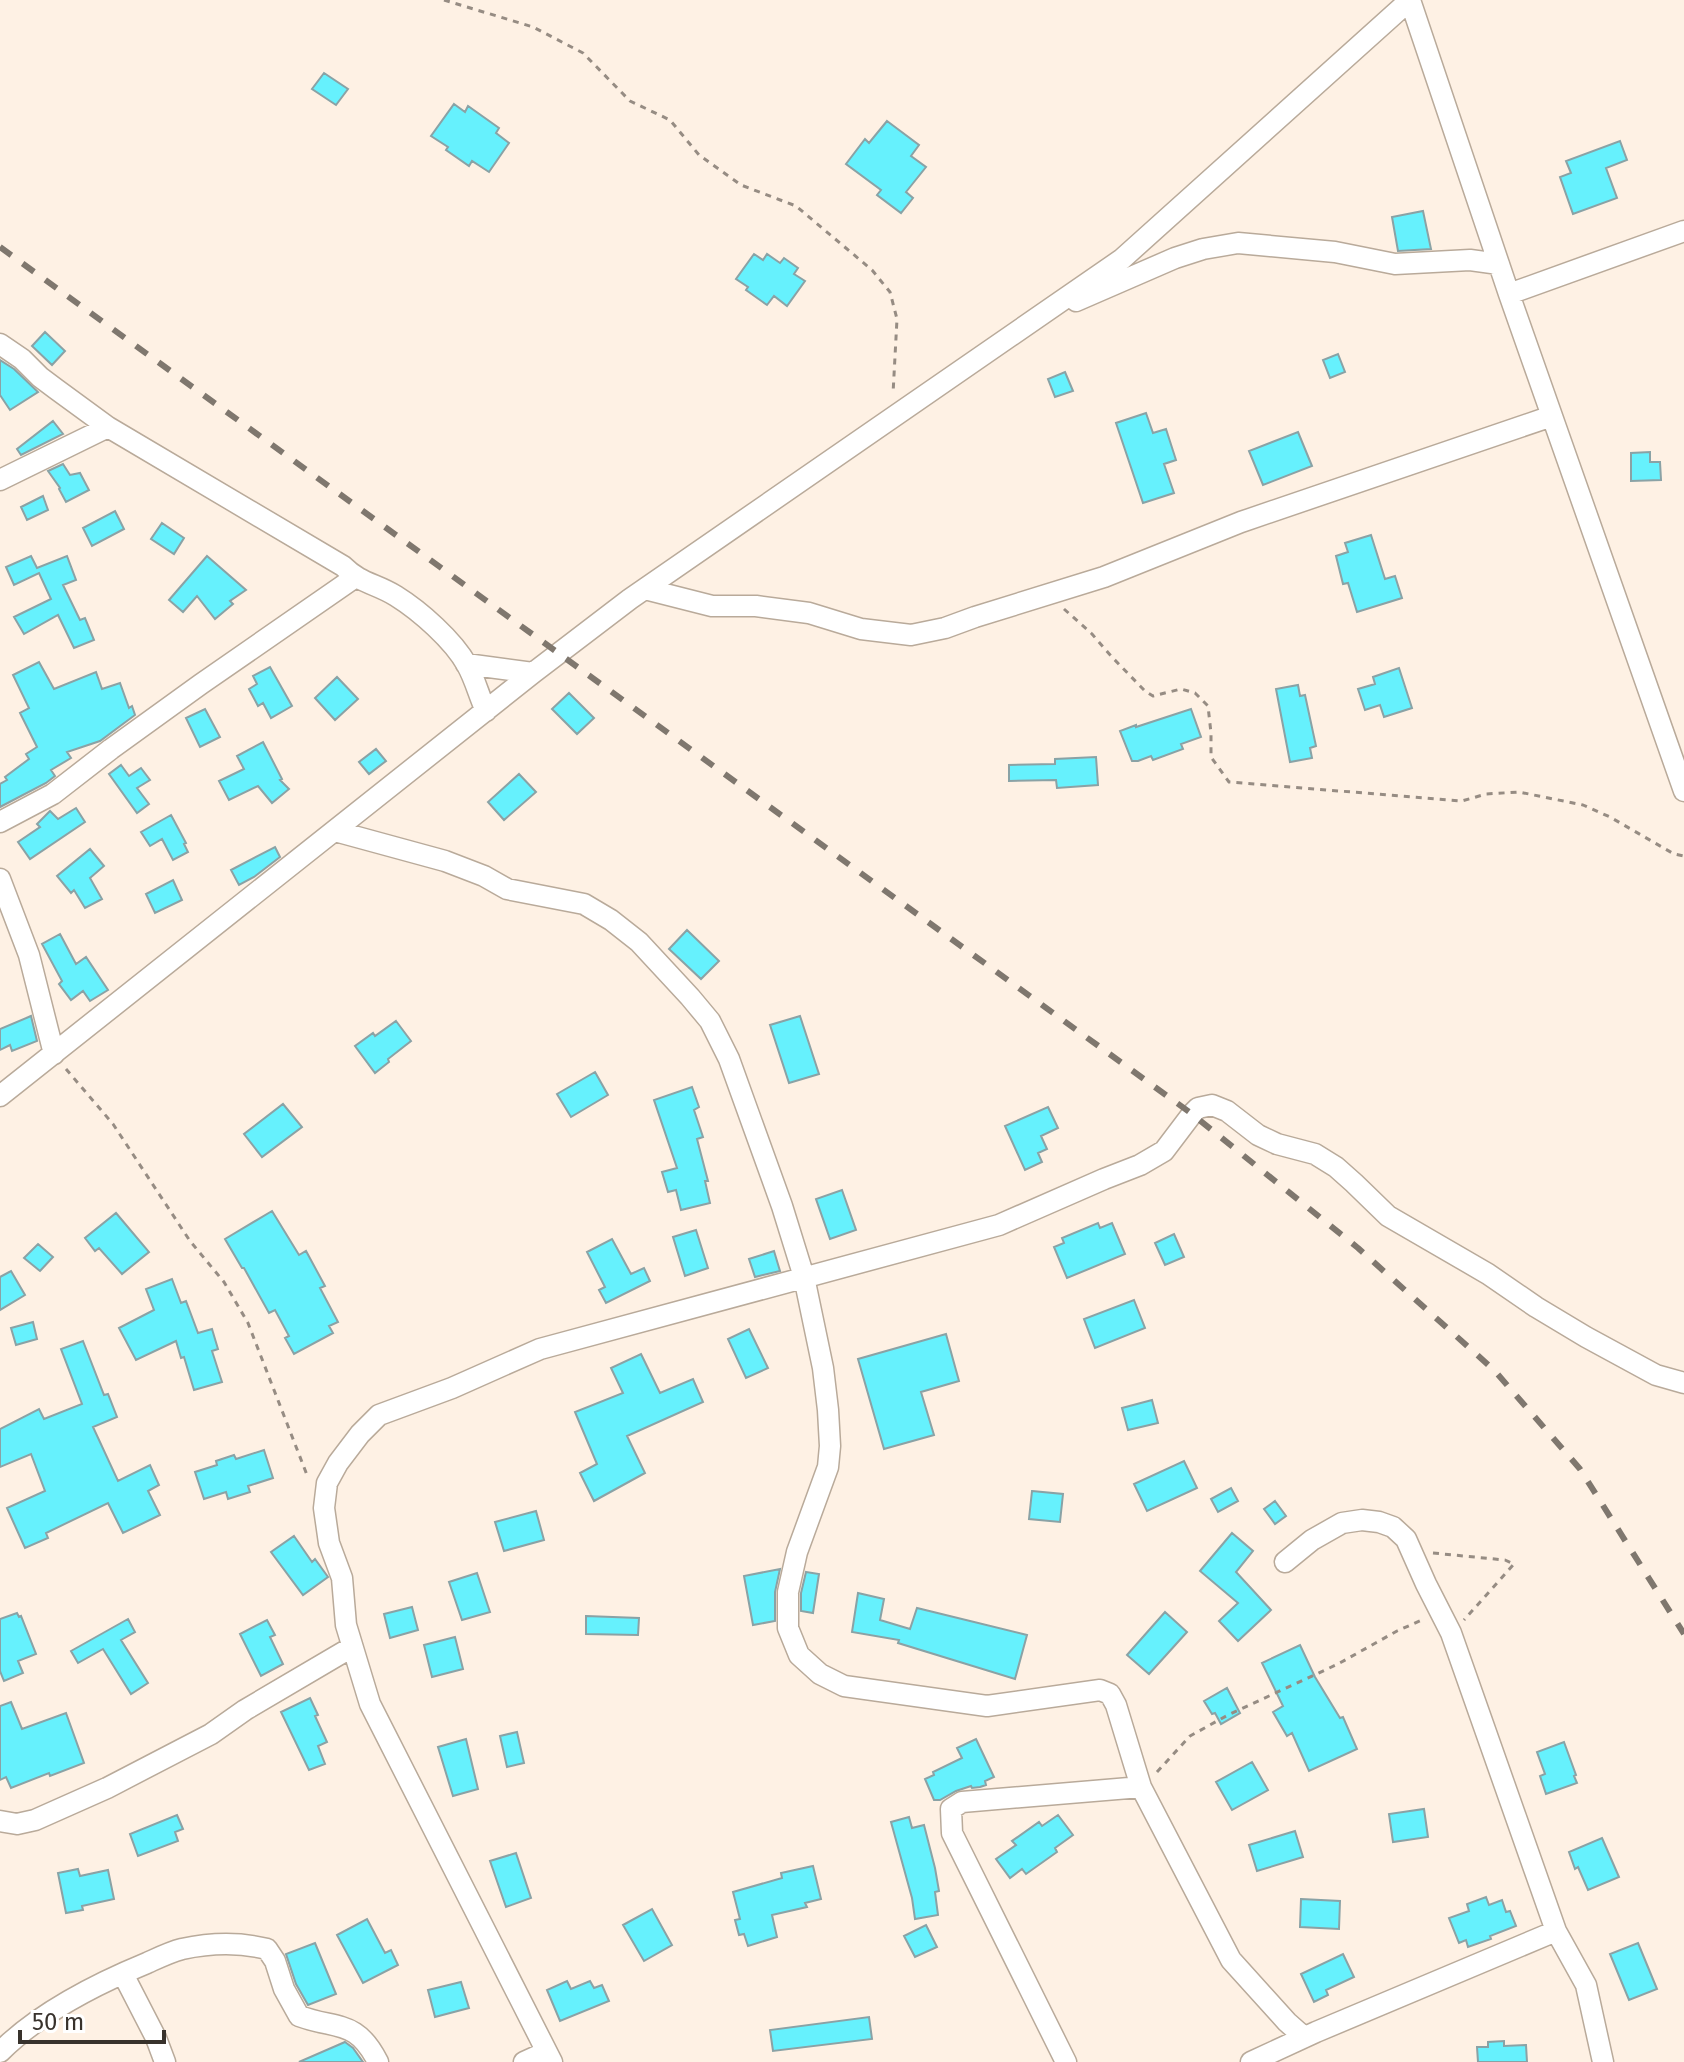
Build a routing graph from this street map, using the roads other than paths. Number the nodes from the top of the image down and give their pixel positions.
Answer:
1 (1410, 0) edge
2 (1684, 231) edge
3 (1499, 264) junction
4 (1509, 294) junction
5 (1046, 312) junction
6 (0, 344) edge
7 (1552, 416) junction
8 (108, 427) junction
9 (0, 480) edge
10 (354, 578) junction
11 (645, 589) junction
12 (466, 664) junction
13 (533, 673) junction
14 (486, 711) junction
15 (1684, 791) edge
16 (0, 822) edge
17 (335, 831) junction
18 (0, 879) edge
19 (54, 1054) junction
20 (0, 1096) edge
21 (804, 1277) junction
22 (1684, 1383) edge
23 (1285, 1562) dead end
24 (352, 1647) junction
25 (1141, 1787) junction
26 (0, 1821) edge
27 (1556, 1931) junction
28 (123, 1974) junction
29 (1304, 2037) junction
30 (0, 2052) edge
31 (549, 2057) edge
32 (165, 2062) edge
33 (378, 2062) edge
34 (524, 2062) edge
35 (1066, 2062) edge
36 (1251, 2062) edge
37 (1603, 2062) edge

1 - 3 street
1 - 5 street
2 - 4 street
3 - 4 street
3 - 5 street
4 - 7 street
5 - 11 street
6 - 8 street
7 - 11 street
7 - 15 street
8 - 9 street
8 - 10 street
10 - 12 street
10 - 16 street
11 - 13 street
12 - 13 street
12 - 14 street
13 - 14 street
14 - 17 street
17 - 19 street
17 - 21 street
18 - 19 street
19 - 20 street
21 - 22 street
21 - 24 street
21 - 25 street
23 - 27 street
24 - 26 street
24 - 31 street
25 - 29 street
25 - 35 street
27 - 29 street
27 - 37 street
28 - 30 street
28 - 32 street
28 - 33 street
29 - 36 street
31 - 34 street

